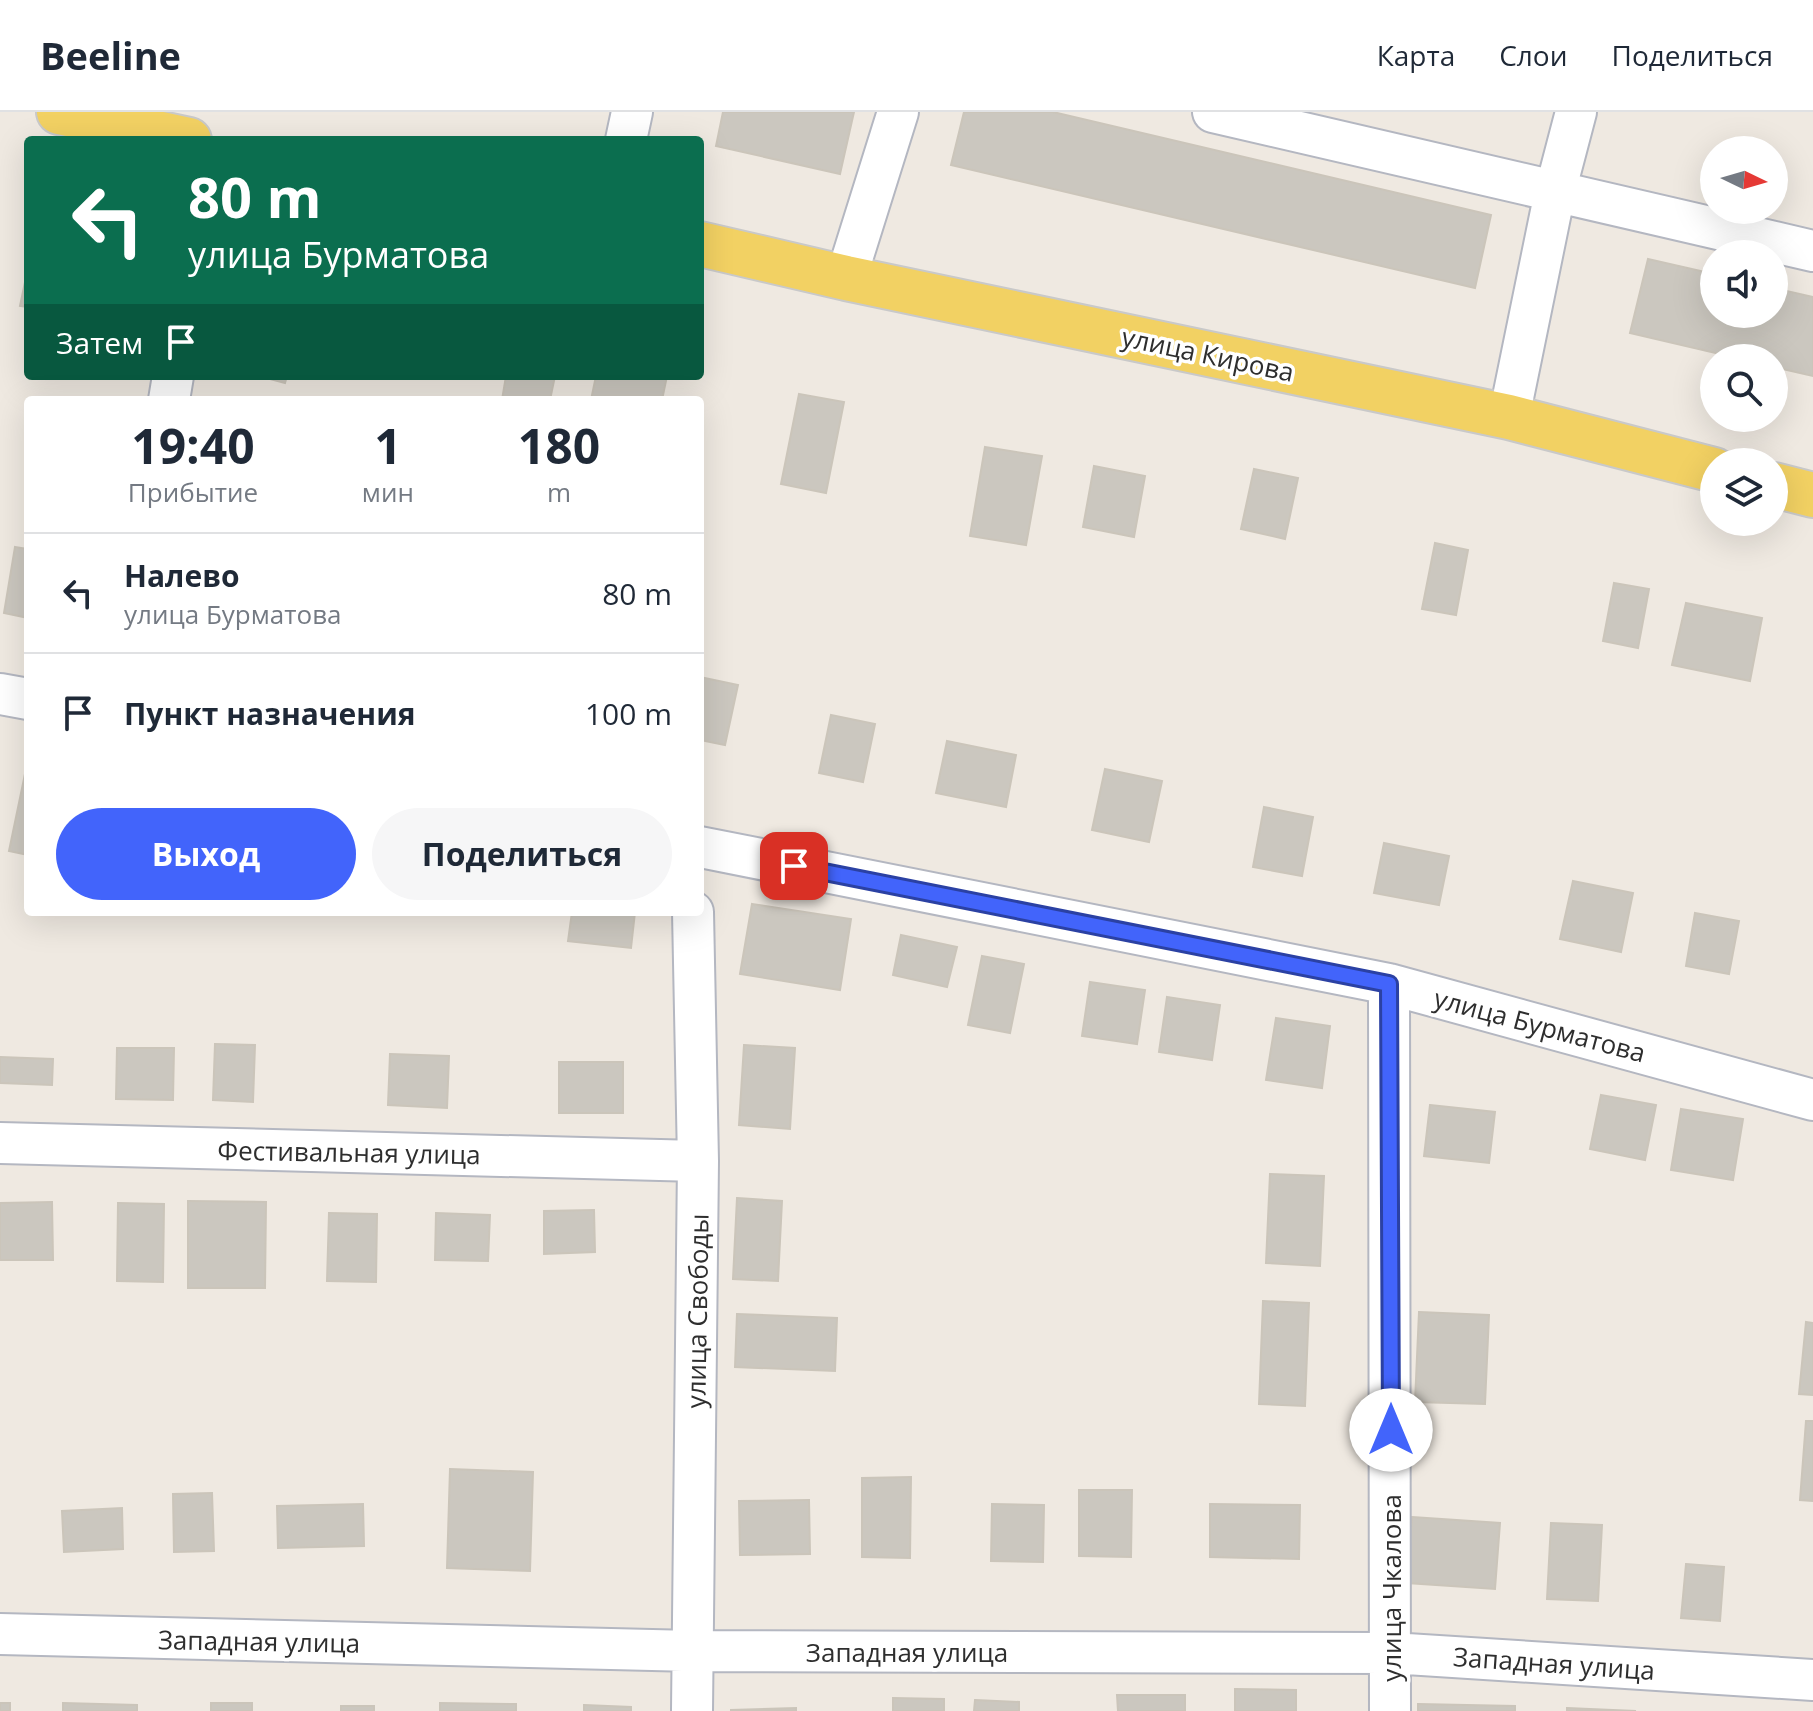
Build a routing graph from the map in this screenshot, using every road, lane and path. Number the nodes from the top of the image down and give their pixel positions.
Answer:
1 (59, 112) edge
2 (632, 112) edge
3 (898, 112) edge
4 (1213, 112) edge
5 (1576, 112) edge
6 (170, 136) edge
7 (627, 136) edge
8 (1555, 192) junction
9 (704, 245) edge
10 (1813, 251) edge
11 (846, 278) junction
12 (1509, 417) junction
13 (1700, 466) edge
14 (1788, 489) edge
15 (1813, 495) edge
16 (0, 694) edge
17 (24, 698) edge
18 (704, 848) edge
19 (693, 916) edge
20 (1389, 984) junction
21 (1813, 1100) edge
22 (0, 1143) edge
23 (698, 1161) junction
24 (0, 1634) edge
25 (693, 1651) junction
26 (1391, 1653) junction
27 (1813, 1680) edge
28 (692, 1711) edge
29 (1390, 1711) edge

1 - 6 main road
2 - 7 street
3 - 11 street
4 - 8 street
5 - 8 street
8 - 10 street
8 - 12 street
9 - 11 main road, улица Кирова
11 - 12 main road, улица Кирова
12 - 13 main road, улица Кирова
14 - 15 main road
16 - 17 street
18 - 20 street, улица Бурматова
19 - 23 street, улица Свободы
20 - 21 street, улица Бурматова
20 - 26 street, улица Чкалова
22 - 23 street, Фестивальная улица
23 - 25 street, улица Свободы
24 - 25 street, Западная улица
25 - 26 street, Западная улица
25 - 28 street, улица Свободы
26 - 27 street, Западная улица
26 - 29 street, улица Чкалова

